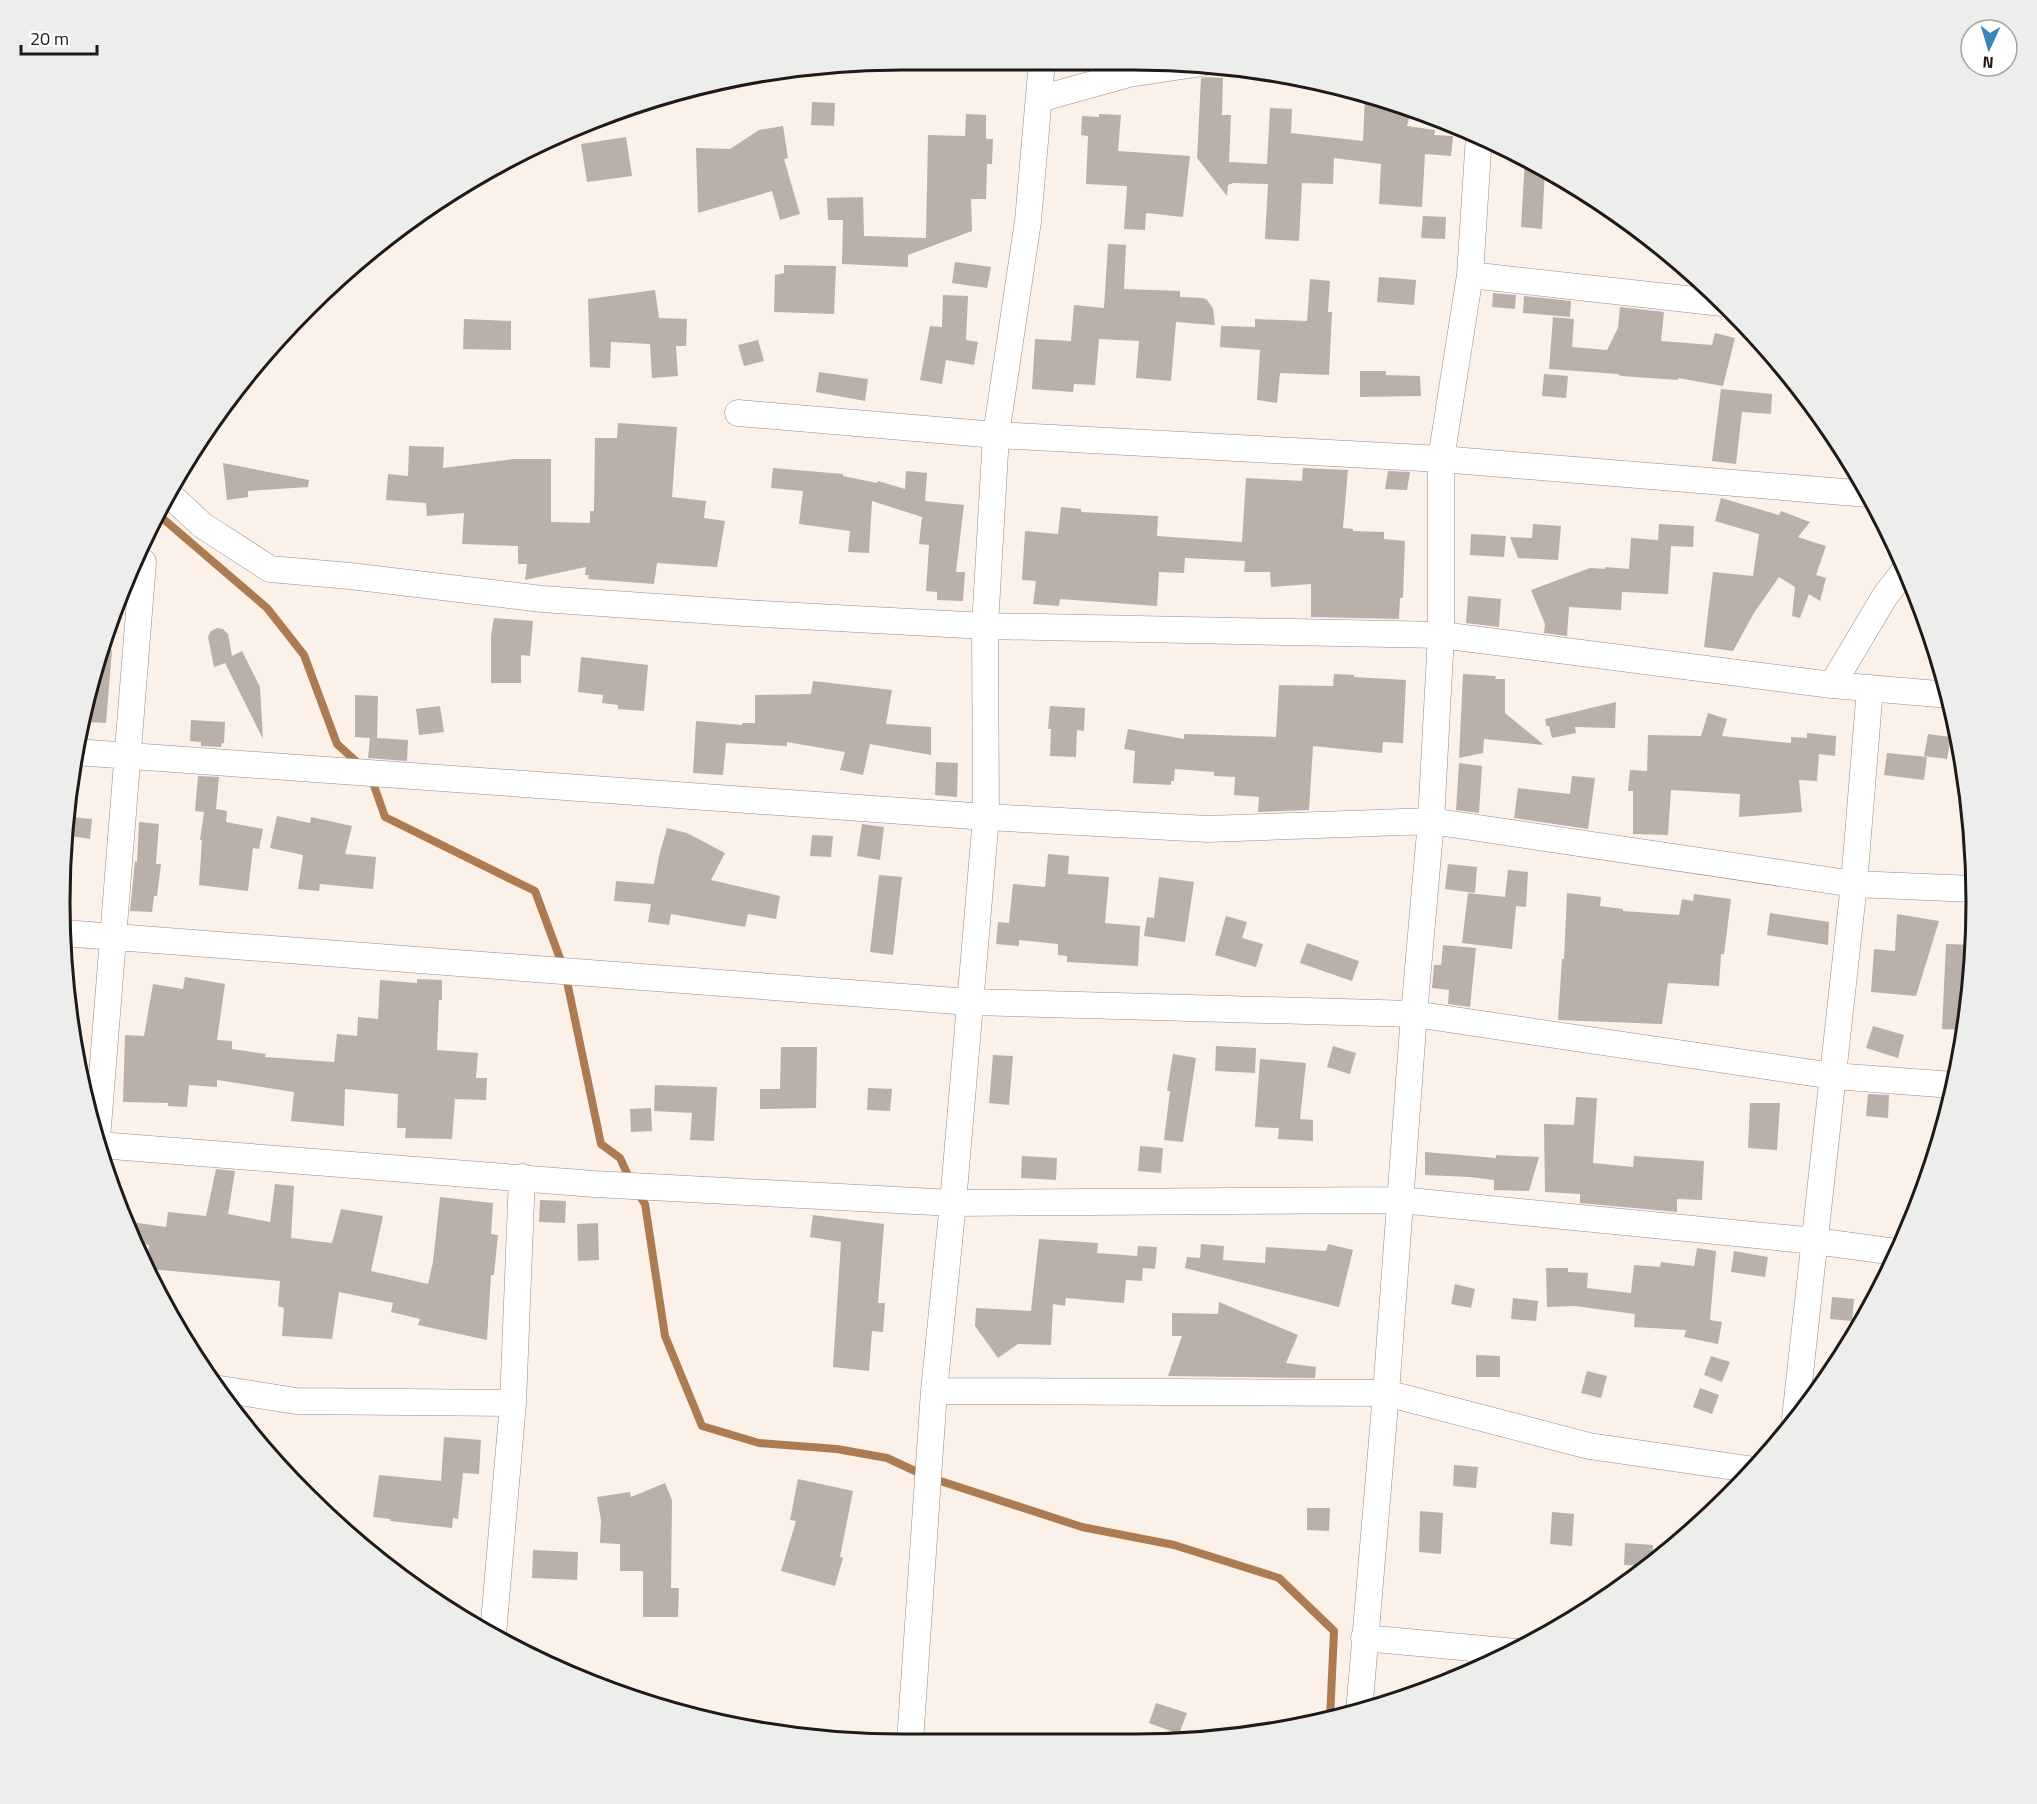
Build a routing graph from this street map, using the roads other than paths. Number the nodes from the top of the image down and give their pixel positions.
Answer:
1 (1041, 70) edge
2 (1151, 71) edge
3 (1039, 99) junction
4 (1478, 145) edge
5 (1470, 274) junction
6 (1710, 302) edge
7 (738, 413) dead end
8 (996, 435) junction
9 (1441, 459) junction
10 (1859, 493) edge
11 (175, 500) edge
12 (143, 564) edge
13 (1900, 577) edge
14 (985, 626) junction
15 (1441, 635) junction
16 (1832, 685) junction
17 (1870, 688) junction
18 (1940, 694) edge
19 (84, 753) edge
20 (128, 756) junction
21 (986, 817) junction
22 (1431, 821) junction
23 (1854, 884) junction
24 (1966, 889) edge
25 (71, 934) edge
26 (114, 937) junction
27 (970, 1002) junction
28 (1413, 1014) junction
29 (1833, 1076) junction
30 (1946, 1084) edge
31 (99, 1117) edge
32 (108, 1146) edge
33 (522, 1177) junction
34 (1400, 1200) junction
35 (953, 1203) junction
36 (1815, 1241) junction
37 (1889, 1251) edge
38 (934, 1390) junction
39 (230, 1391) edge
40 (1386, 1394) junction
41 (513, 1403) junction
42 (1796, 1406) edge
43 (1743, 1468) edge
44 (494, 1626) edge
45 (1364, 1638) junction
46 (1498, 1650) edge
47 (1360, 1702) edge
48 (911, 1734) edge

1 - 3 street
2 - 3 street
3 - 8 street
4 - 5 street
5 - 6 street
5 - 9 street
7 - 8 street
8 - 9 street
8 - 14 street
9 - 10 street
9 - 15 street
11 - 14 street
12 - 20 street
13 - 16 street
14 - 15 street
14 - 21 street
15 - 16 street
15 - 22 street
16 - 17 street
17 - 18 street
17 - 23 street
19 - 20 street
20 - 21 street
20 - 26 street
21 - 22 street
21 - 27 street
22 - 23 street
22 - 28 street
23 - 24 street
23 - 29 street
25 - 26 street
26 - 27 street
26 - 31 street
27 - 28 street
27 - 35 street
28 - 29 street
28 - 34 street
29 - 30 street
29 - 36 street
32 - 33 street
33 - 35 street
33 - 41 street
34 - 35 street
34 - 36 street
34 - 40 street
35 - 38 street
36 - 37 street
36 - 42 street
38 - 40 street
38 - 48 street
39 - 41 street
40 - 43 street
40 - 45 street
41 - 44 street
45 - 46 street
45 - 47 street

